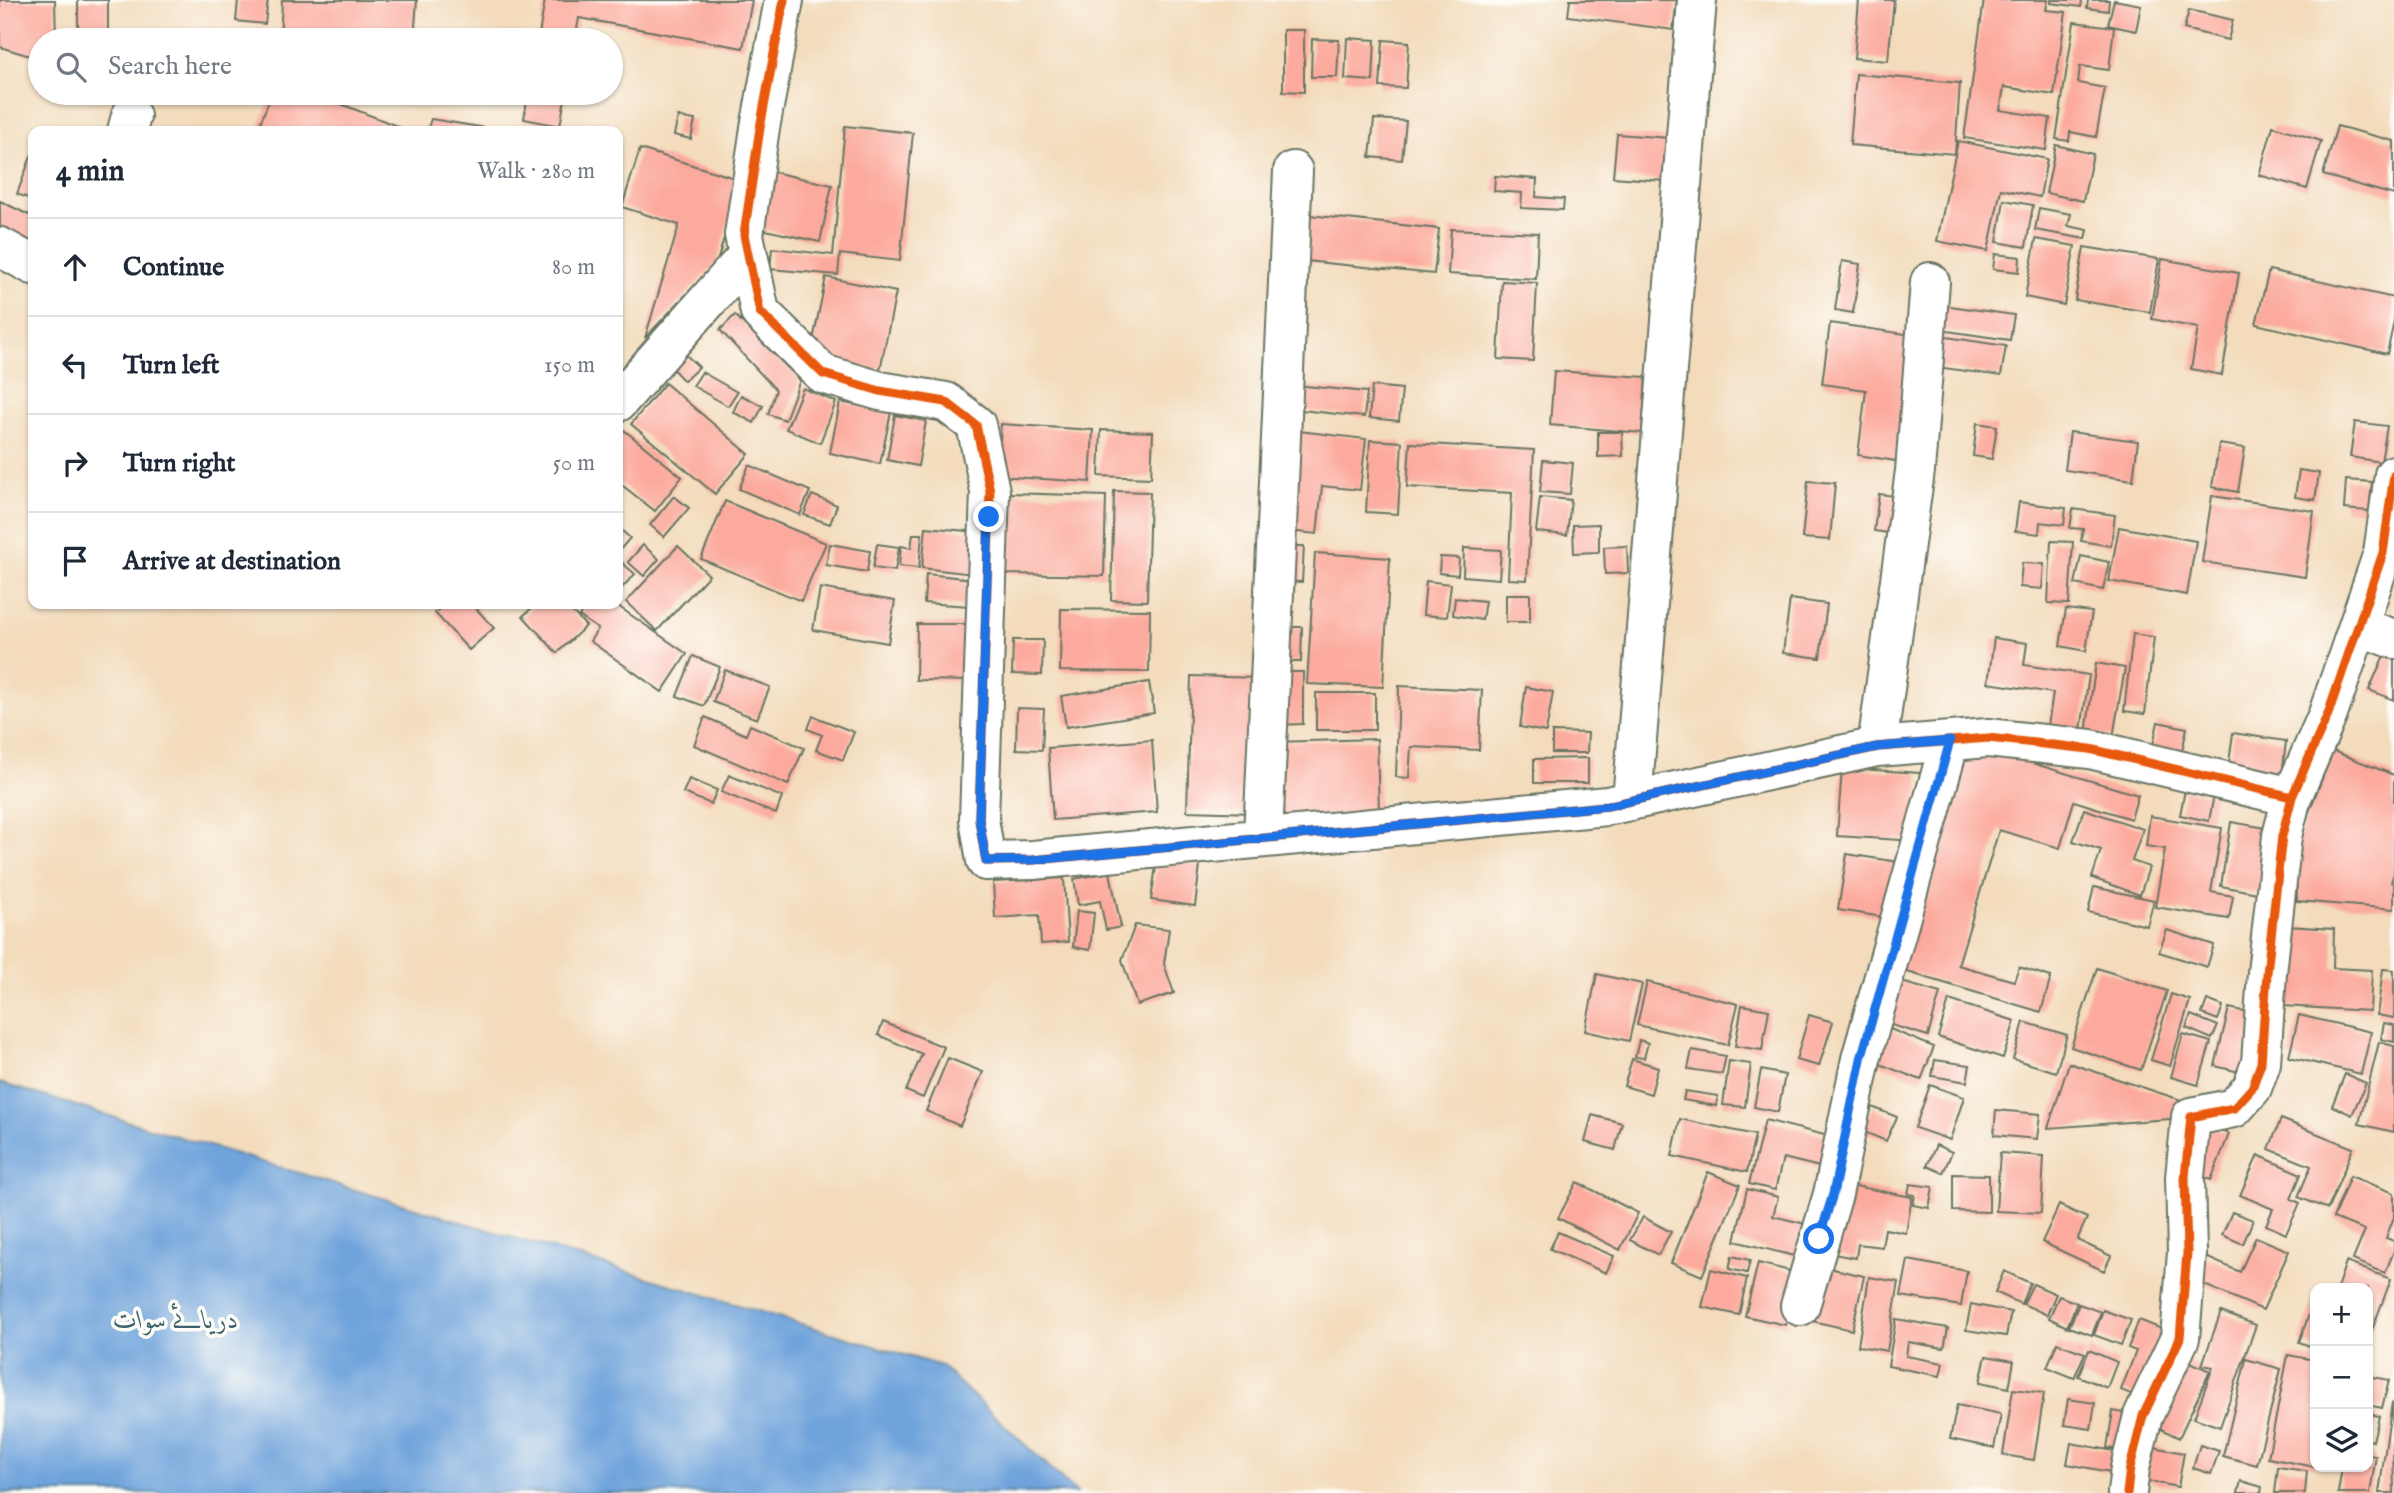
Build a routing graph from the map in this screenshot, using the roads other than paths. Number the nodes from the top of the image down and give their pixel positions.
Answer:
1 (784, 0) edge
2 (1697, 0) edge
3 (1293, 171) dead end
4 (0, 247) edge
5 (748, 255) junction
6 (28, 262) edge
7 (1930, 282) dead end
8 (623, 395) edge
9 (2394, 475) edge
10 (2358, 626) junction
11 (2394, 639) edge
12 (1950, 741) junction
13 (1877, 747) junction
14 (2292, 797) junction
15 (1632, 801) junction
16 (1263, 837) junction
17 (1800, 1306) dead end
18 (2127, 1493) edge

1 - 5 street
2 - 15 street
3 - 16 street
4 - 6 street
5 - 8 street
5 - 16 street
7 - 13 street
9 - 10 street
10 - 11 street
10 - 14 street
12 - 13 street
12 - 14 street
12 - 17 street
13 - 15 street
14 - 18 street
15 - 16 street

